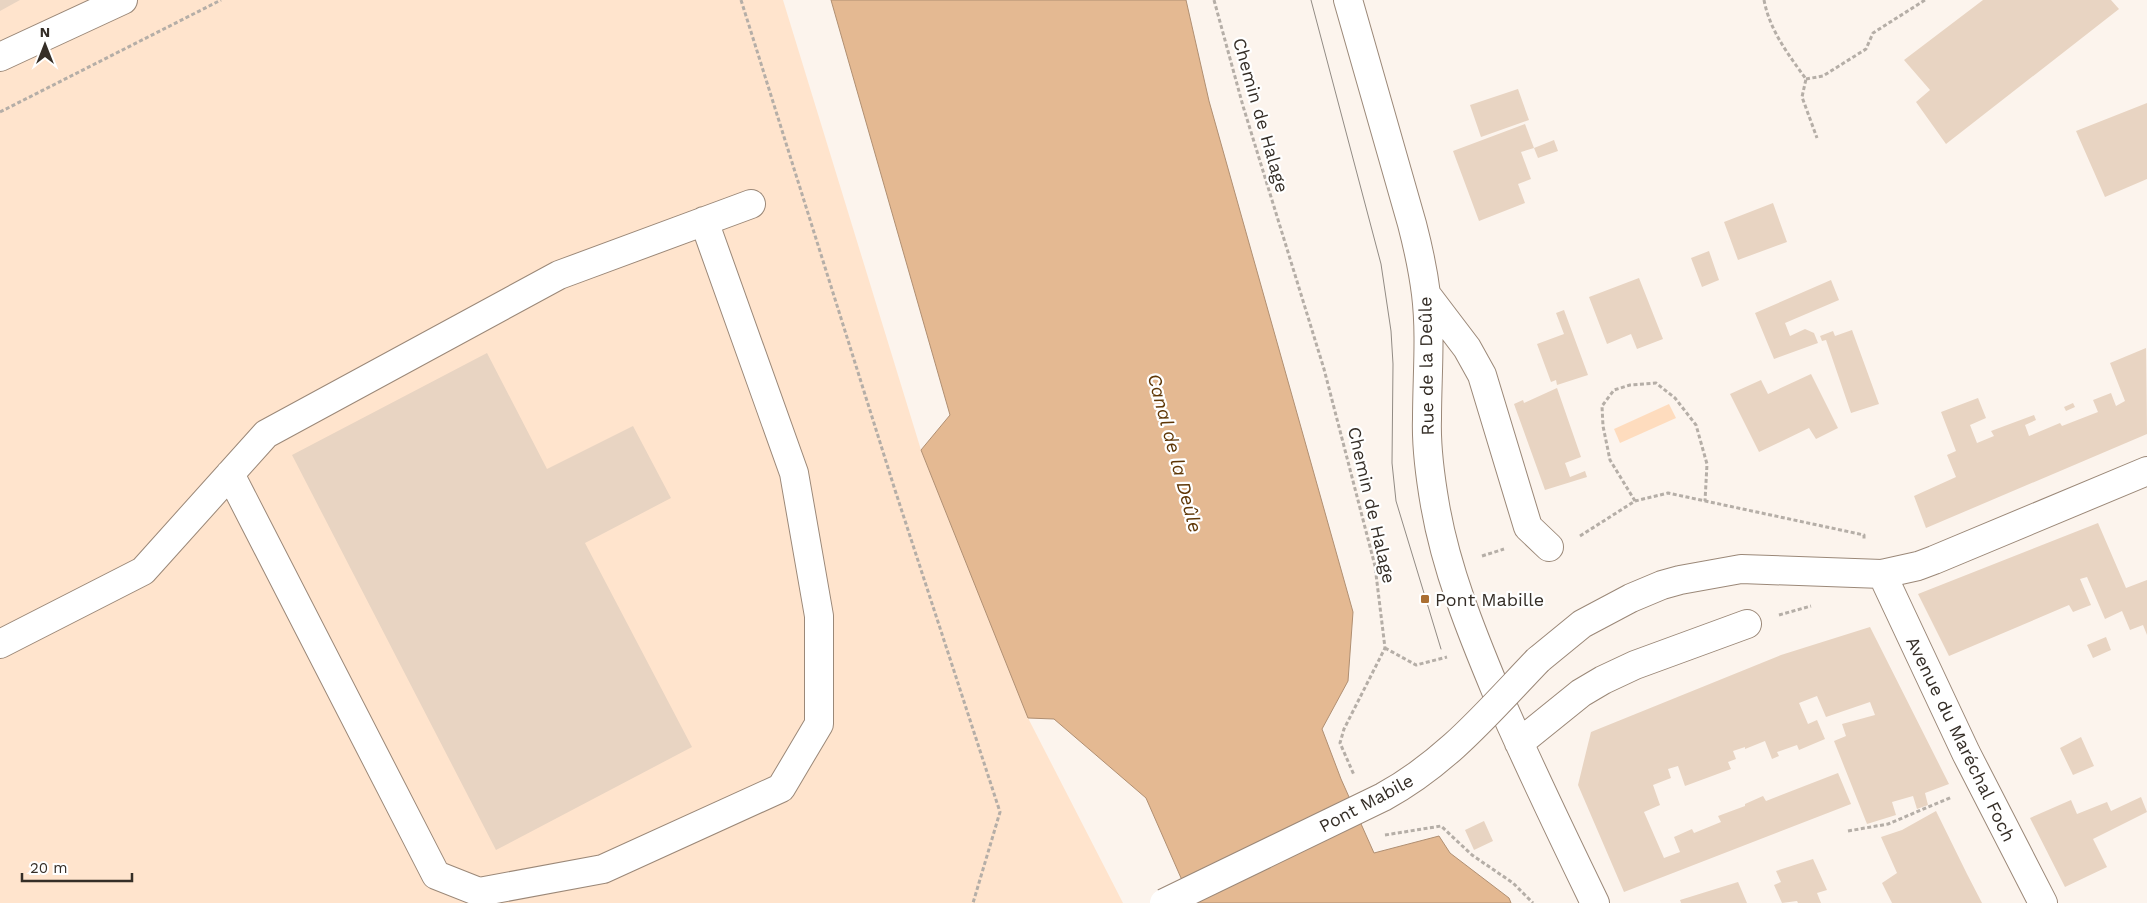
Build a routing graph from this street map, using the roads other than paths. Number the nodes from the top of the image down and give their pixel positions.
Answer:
1 (123, 0) edge
2 (1348, 0) edge
3 (0, 56) edge
4 (751, 204) dead end
5 (704, 221) junction
6 (1426, 294) junction
7 (2147, 471) edge
8 (230, 474) junction
9 (1549, 548) road end
10 (1874, 574) junction
11 (1747, 624) dead end
12 (0, 644) edge
13 (1516, 736) junction
14 (1164, 903) edge
15 (1595, 903) edge
16 (2043, 903) edge

1 - 3 street
2 - 6 street, Rue de la Deûle
4 - 5 street
5 - 8 street
5 - 8 street
6 - 9 street
6 - 13 street, Rue de la Deûle
7 - 10 street, Pont Mabile
8 - 12 street
10 - 14 street, Pont Mabile, bridge
10 - 16 street, Avenue du Maréchal Foch
11 - 13 street
13 - 15 street, Rue de la Deûle

